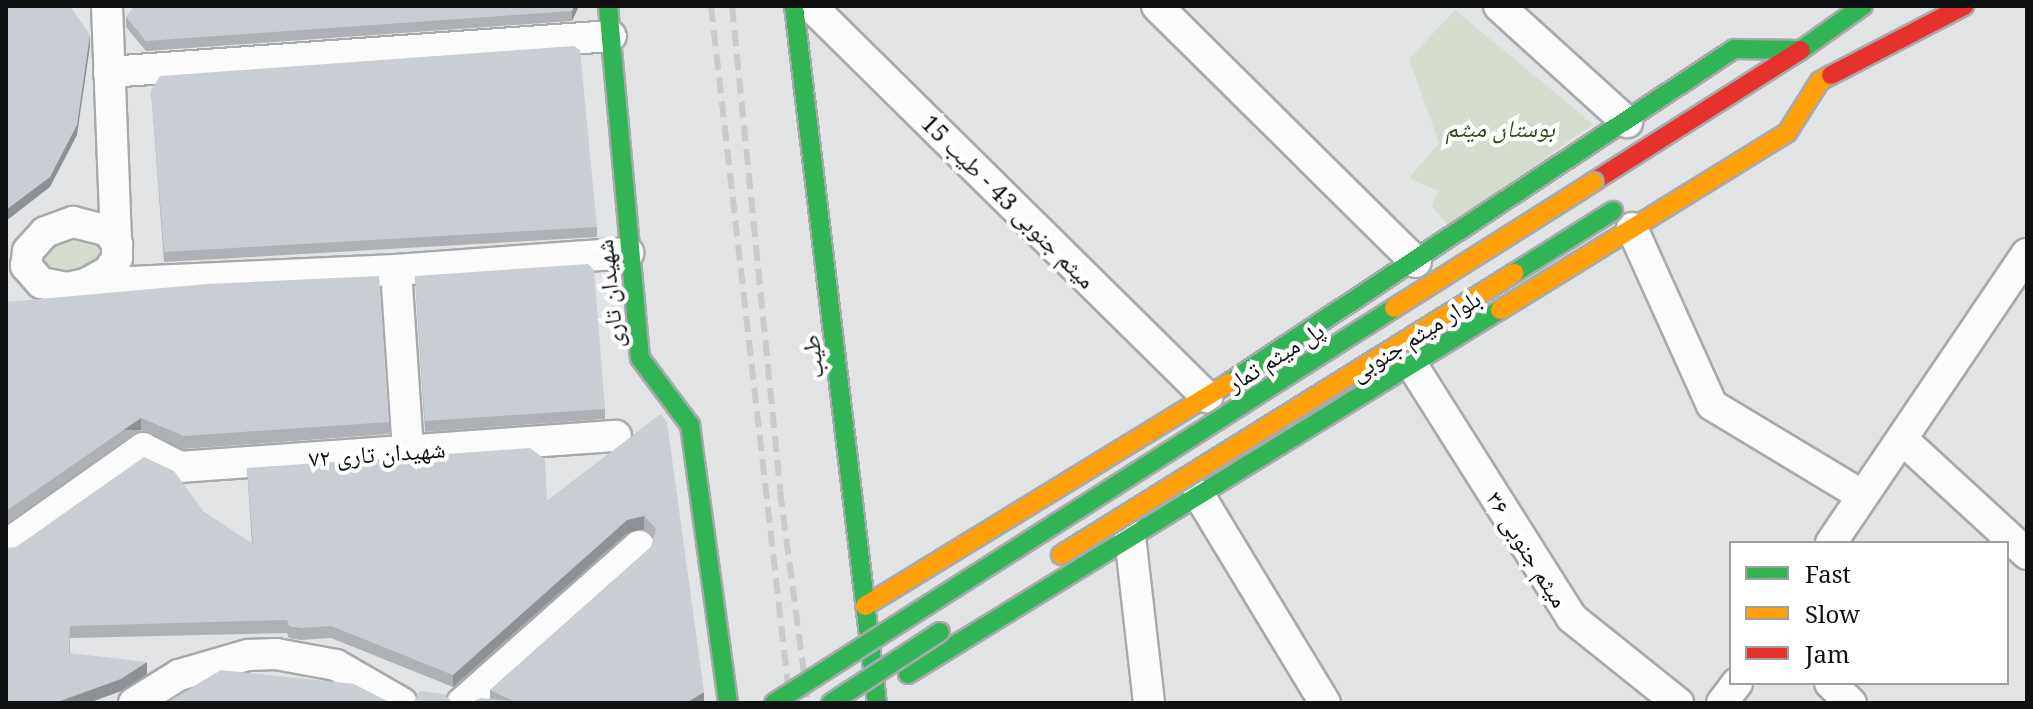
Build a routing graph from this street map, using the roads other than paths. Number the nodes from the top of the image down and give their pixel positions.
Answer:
1 (794, 6) edge
2 (811, 6) edge
3 (1157, 6) edge
4 (1499, 6) edge
5 (1863, 6) edge
6 (1964, 6) edge
7 (102, 14) edge
8 (610, 21) edge
9 (1801, 50) junction
10 (109, 72) junction
11 (1820, 81) junction
12 (1781, 105) dead end
13 (1627, 122) junction
14 (1623, 214) junction
15 (116, 241) junction
16 (628, 253) junction
17 (1416, 262) junction
18 (16, 266) edge
19 (396, 270) junction
20 (2023, 271) edge
21 (86, 284) junction
22 (1412, 365) junction
23 (1207, 397) junction
24 (616, 436) dead end
25 (1902, 439) junction
26 (408, 451) junction
27 (1199, 495) junction
28 (1861, 495) junction
29 (1130, 536) junction
30 (1832, 541) edge
31 (6, 545) edge
32 (639, 546) dead end
33 (960, 551) junction
34 (2027, 554) edge
35 (1043, 566) dead end
36 (989, 600) dead end
37 (865, 606) junction
38 (999, 619) junction
39 (1736, 685) edge
40 (1832, 685) edge
41 (877, 698) edge
42 (134, 703) edge
43 (402, 703) edge
44 (462, 703) edge
45 (728, 703) edge
46 (774, 703) edge
47 (831, 703) edge
48 (1149, 703) edge
49 (1325, 703) edge
50 (1678, 703) edge
51 (1722, 703) edge
52 (1851, 703) edge

1 - 37 main road, طیب
2 - 23 street, میثم جنوبی 43 - طیب 15
3 - 17 street
4 - 13 street
5 - 9 main road
6 - 11 main road
7 - 10 street
8 - 10 street
8 - 16 main road, شهیدان تاری
9 - 13 main road
9 - 46 main road, پل میثم تمار, bridge
10 - 15 street
11 - 12 main road
11 - 14 main road, بلوار میثم جنوبی
13 - 17 main road
14 - 22 main road, بلوار میثم جنوبی
14 - 28 street
14 - 35 main road, bridge
15 - 18 street
15 - 21 street
16 - 19 street
16 - 45 main road, شهیدان تاری
17 - 23 main road
18 - 21 street
19 - 21 street
19 - 26 street
20 - 25 street
22 - 27 main road, بلوار میثم جنوبی
22 - 50 street, میثم جنوبی ۳۶
23 - 33 main road
24 - 26 street, شهیدان تاری ۷۲
25 - 28 street
25 - 34 street
26 - 31 street, شهیدان تاری ۷۲
27 - 29 main road, بلوار میثم جنوبی
27 - 49 street
28 - 30 street
29 - 38 main road, بلوار میثم جنوبی
29 - 48 street
32 - 44 street
33 - 37 main road
33 - 38 main road
36 - 47 main road, bridge
37 - 41 main road, طیب
38 - 41 main road, بلوار میثم جنوبی
39 - 51 street
40 - 52 street
42 - 43 street

